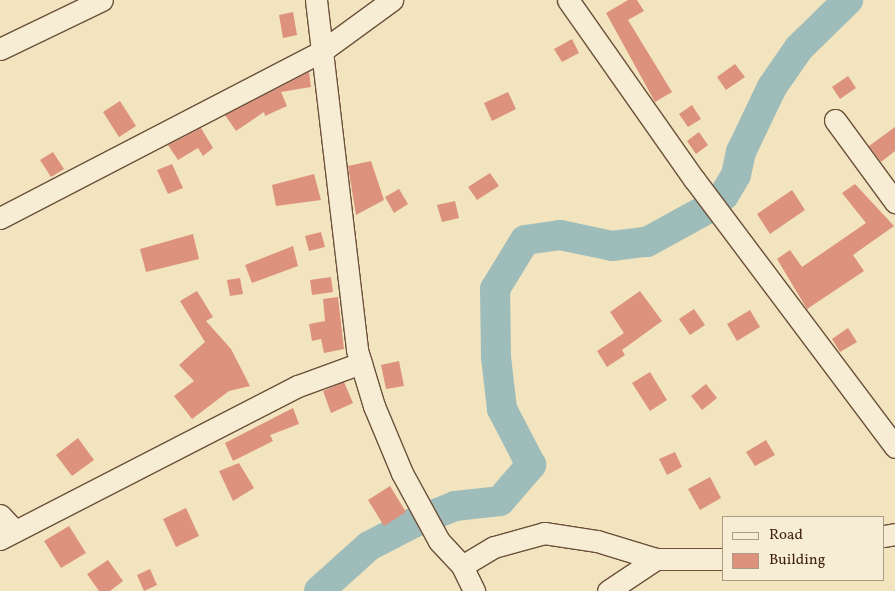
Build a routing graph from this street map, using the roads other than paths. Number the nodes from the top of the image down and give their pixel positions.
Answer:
1 (102, 0) edge
2 (316, 0) edge
3 (392, 0) edge
4 (568, 0) edge
5 (0, 50) edge
6 (322, 51) junction
7 (835, 120) dead end
8 (895, 202) edge
9 (0, 218) edge
10 (361, 363) junction
11 (895, 447) edge
12 (0, 515) edge
13 (7, 535) edge
14 (656, 559) junction
15 (722, 559) edge
16 (462, 566) junction
17 (474, 591) edge
18 (608, 591) edge

1 - 5 street
2 - 6 street
3 - 6 street
4 - 11 street
6 - 9 street
6 - 10 street
7 - 8 street
10 - 13 street
10 - 16 street
12 - 13 street
14 - 15 street
14 - 16 street
14 - 18 street
16 - 17 street

